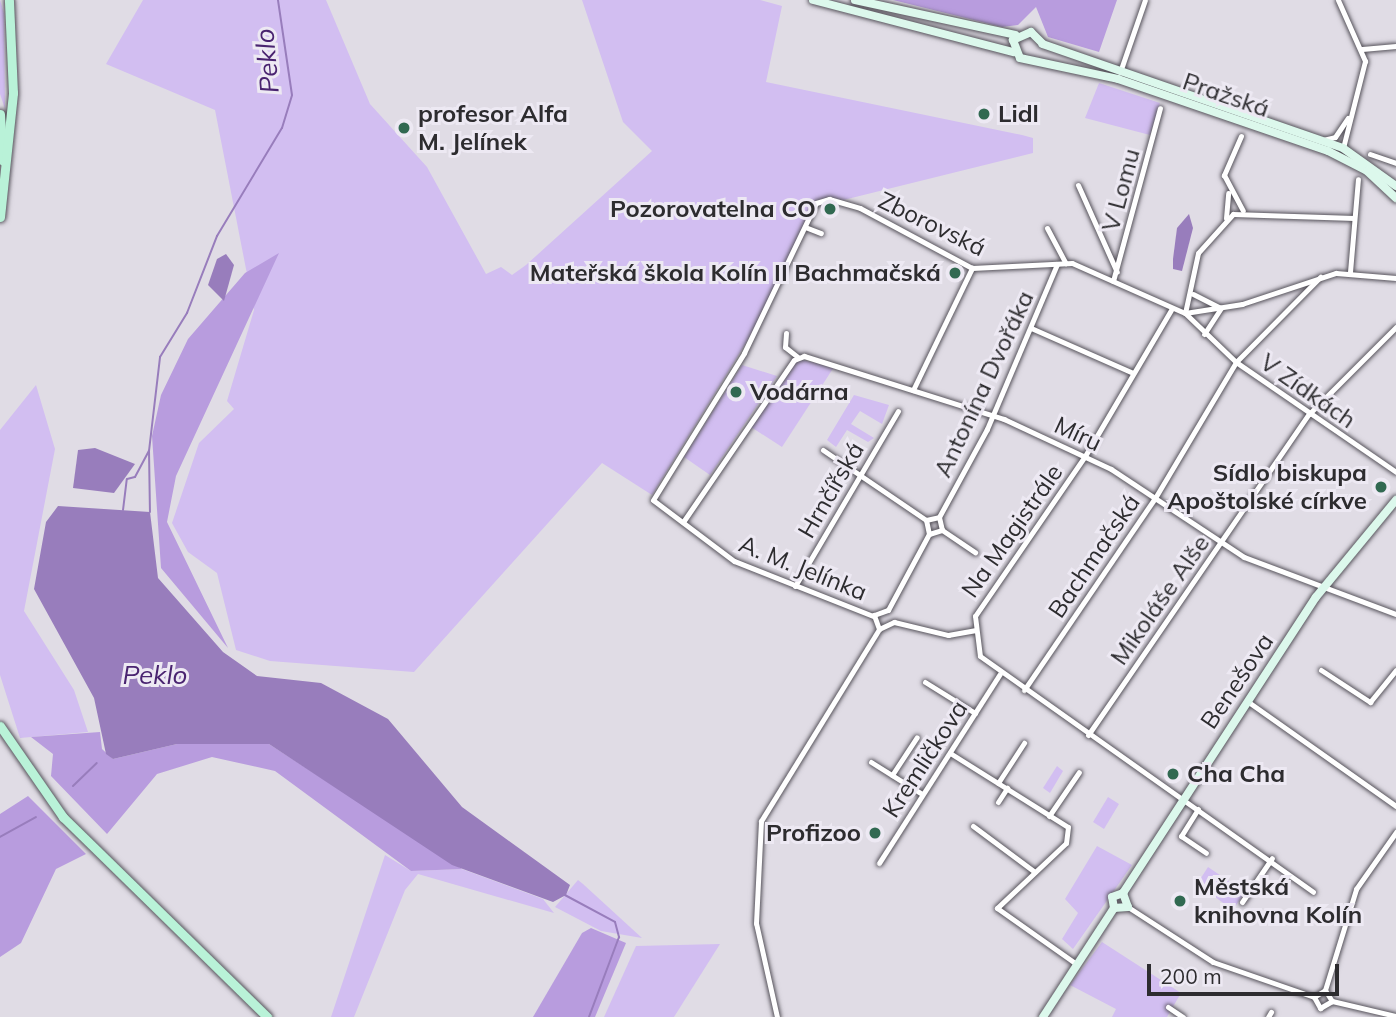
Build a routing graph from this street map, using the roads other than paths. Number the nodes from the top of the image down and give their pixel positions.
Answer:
1 (9, 0) edge
2 (813, 0) edge
3 (855, 0) edge
4 (1145, 0) edge
5 (1338, 0) edge
6 (1018, 34) junction
7 (1037, 38) junction
8 (1396, 46) edge
9 (1362, 49) junction
10 (1015, 54) junction
11 (1030, 58) junction
12 (1120, 72) junction
13 (1160, 108) dead end
14 (1353, 110) junction
15 (0, 114) edge
16 (1241, 136) dead end
17 (1322, 140) junction
18 (1343, 148) junction
19 (1328, 151) junction
20 (1370, 153) dead end
21 (1349, 159) junction
22 (1396, 163) edge
23 (1358, 179) dead end
24 (1077, 185) dead end
25 (1396, 186) edge
26 (1228, 193) junction
27 (1396, 198) edge
28 (1242, 210) junction
29 (1, 213) edge
30 (1226, 218) junction
31 (1354, 218) junction
32 (805, 227) junction
33 (1047, 228) dead end
34 (821, 233) dead end
35 (1066, 263) junction
36 (1058, 264) junction
37 (972, 268) junction
38 (1117, 272) junction
39 (1350, 272) junction
40 (1320, 277) junction
41 (1396, 278) edge
42 (1113, 281) junction
43 (1193, 294) junction
44 (1221, 308) junction
45 (1171, 310) junction
46 (1185, 313) junction
47 (1396, 327) edge
48 (1031, 328) junction
49 (786, 333) dead end
50 (1204, 334) junction
51 (798, 357) junction
52 (1236, 362) junction
53 (1133, 373) junction
54 (914, 390) junction
55 (898, 411) dead end
56 (1309, 414) junction
57 (993, 415) junction
58 (823, 450) dead end
59 (1086, 456) junction
60 (1396, 472) edge
61 (860, 475) junction
62 (1155, 498) junction
63 (653, 500) joint
64 (1396, 500) edge
65 (939, 517) junction
66 (926, 520) junction
67 (683, 522) junction
68 (942, 530) junction
69 (929, 534) junction
70 (1220, 544) junction
71 (975, 552) dead end
72 (795, 586) junction
73 (1323, 588) junction
74 (888, 610) junction
75 (1396, 614) edge
76 (873, 616) junction
77 (894, 622) junction
78 (879, 629) junction
79 (975, 630) junction
80 (1321, 670) dead end
81 (1396, 670) edge
82 (1000, 674) junction
83 (925, 682) dead end
84 (1024, 690) junction
85 (1247, 701) junction
86 (975, 713) junction
87 (0, 726) edge
88 (1088, 734) junction
89 (917, 737) dead end
90 (1024, 743) dead end
91 (950, 752) junction
92 (871, 762) dead end
93 (1079, 772) dead end
94 (892, 775) junction
95 (998, 783) junction
96 (1007, 788) junction
97 (922, 794) junction
98 (1180, 797) junction
99 (998, 802) dead end
100 (1396, 806) edge
101 (1198, 809) junction
102 (1049, 816) junction
103 (973, 826) dead end
104 (1396, 832) edge
105 (1206, 853) dead end
106 (1272, 858) junction
107 (879, 863) dead end
108 (1035, 872) junction
109 (1314, 892) dead end
110 (1123, 893) junction
111 (1242, 902) dead end
112 (1128, 907) junction
113 (1114, 908) junction
114 (1075, 963) junction
115 (1325, 990) junction
116 (1314, 997) junction
117 (1332, 1002) junction
118 (1168, 1007) dead end
119 (1320, 1007) junction
120 (1396, 1016) edge
121 (267, 1017) edge
122 (778, 1017) edge
123 (1043, 1017) edge
124 (1183, 1017) edge
125 (1318, 1017) edge

1 - 29 main road
2 - 10 street, Pražská
3 - 6 street
4 - 12 street
5 - 9 street
6 - 7 street, Pražská
6 - 10 street
7 - 11 street
7 - 12 street, Pražská
8 - 9 street
9 - 14 street
10 - 11 street, Pražská
11 - 19 street, Pražská
12 - 17 street, Pražská
13 - 38 street, V Lomu
14 - 17 street
14 - 18 street
15 - 29 main road
16 - 26 street
17 - 18 street, Pražská
18 - 19 street
18 - 21 street
18 - 25 street, Pražská
19 - 21 street, Pražská
20 - 22 street
21 - 27 street, Pražská
23 - 31 street
24 - 38 street
26 - 28 street
26 - 30 street
28 - 30 street
28 - 31 street
30 - 43 street
31 - 39 street
32 - 34 street
32 - 37 street, Zborovská
32 - 63 street, Zborovská
33 - 35 street
35 - 36 street, Zborovská
35 - 42 street, Zborovská
36 - 37 street, Zborovská
36 - 48 street, Antonína Dvořáka
37 - 54 street
38 - 42 street, V Lomu
39 - 40 street, Zborovská
39 - 41 street, Zborovská
40 - 44 street, Zborovská
40 - 52 street, Bachmačská
42 - 45 street, Zborovská
43 - 44 street
43 - 46 street
44 - 46 street, Zborovská
44 - 50 street
45 - 46 street, Zborovská
45 - 53 street, Na Magistrále
46 - 50 street, V Zídkách
47 - 56 street, Mikoláše Alše
48 - 53 street
48 - 57 street, Antonína Dvořáka
49 - 51 street
50 - 52 street, V Zídkách
51 - 54 street, Míru
51 - 67 street
52 - 56 street, V Zídkách
52 - 62 street, Bachmačská
53 - 59 street, Na Magistrále
54 - 57 street, Míru
55 - 61 street, Hrnčířská
56 - 60 street, V Zídkách
56 - 70 street, Mikoláše Alše
57 - 59 street, Míru
57 - 65 street, Antonína Dvořáka
58 - 61 street
59 - 62 street, Míru
59 - 79 street, Na Magistrále
61 - 66 street
61 - 72 street, Hrnčířská
62 - 70 street, Míru
62 - 84 street, Bachmačská
63 - 67 street, A. M. Jelínka
64 - 73 street, Benešova
65 - 66 street
65 - 68 street
66 - 69 street
67 - 72 street, A. M. Jelínka
68 - 69 street
68 - 71 street
69 - 74 street
70 - 73 street, Míru
70 - 88 street, Mikoláše Alše
72 - 76 street, A. M. Jelínka
73 - 75 street, Míru
73 - 85 street, Benešova
74 - 76 street
74 - 77 street
76 - 78 street
77 - 78 street
77 - 79 street
78 - 122 street
79 - 82 street, Na Magistrále
80 - 81 street
82 - 84 street, Na Magistrále
82 - 86 street, Kremličkova
83 - 86 street
84 - 88 street, Na Magistrále
85 - 98 street, Benešova
85 - 100 street
86 - 91 street, Kremličkova
87 - 121 main road
88 - 98 street, Na Magistrále
89 - 94 street
90 - 95 street
91 - 95 street
91 - 97 street, Kremličkova
92 - 94 street
93 - 102 street
94 - 97 street
95 - 96 street
96 - 99 street
96 - 102 street
97 - 107 street, Kremličkova
98 - 101 street, Na Magistrále
98 - 110 street, Benešova
101 - 105 street
101 - 106 street, Na Magistrále
102 - 108 street
103 - 108 street
104 - 115 street
106 - 109 street, Na Magistrále
106 - 111 street
108 - 114 street
110 - 112 street
110 - 113 street, Benešova
112 - 113 street
112 - 116 street
113 - 114 street, Benešova
114 - 123 street, Benešova
115 - 116 street
115 - 117 street
116 - 119 street
117 - 119 street
117 - 120 street
118 - 124 street
119 - 125 street

